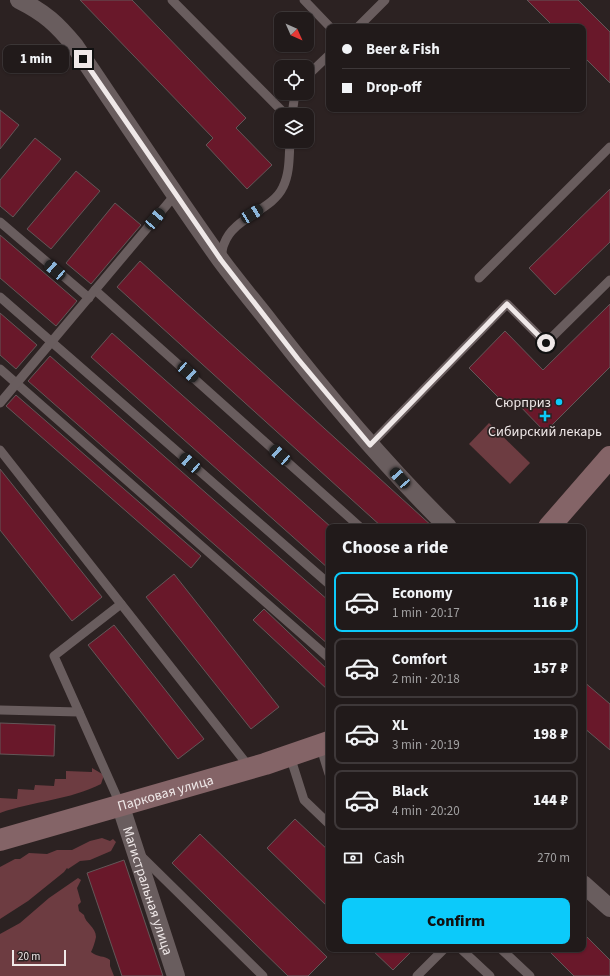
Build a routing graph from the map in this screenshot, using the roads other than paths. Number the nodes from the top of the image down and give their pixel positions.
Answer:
1 (19, 0) edge
2 (172, 0) edge
3 (304, 0) edge
4 (385, 0) edge
5 (327, 24) edge
6 (361, 24) edge
7 (326, 58) edge
8 (314, 69) edge
9 (279, 108) edge
10 (610, 147) edge
11 (290, 148) edge
12 (175, 195) junction
13 (0, 222) edge
14 (221, 260) junction
15 (479, 278) dead end
16 (610, 280) edge
17 (96, 290) junction
18 (0, 297) edge
19 (89, 298) junction
20 (52, 342) junction
21 (0, 369) edge
22 (17, 383) junction
23 (0, 403) edge
24 (370, 445) junction
25 (0, 450) edge
26 (610, 457) edge
27 (357, 524) edge
28 (445, 524) edge
29 (552, 524) edge
30 (326, 581) edge
31 (121, 604) junction
32 (326, 655) edge
33 (0, 710) edge
34 (79, 712) junction
35 (325, 744) edge
36 (290, 756) junction
37 (92, 765) dead end
38 (103, 765) junction
39 (250, 768) junction
40 (120, 804) junction
41 (326, 821) edge
42 (0, 840) edge
43 (135, 849) junction
44 (586, 887) edge
45 (610, 908) edge
46 (441, 952) edge
47 (464, 952) edge
48 (504, 952) edge
49 (176, 976) edge
50 (263, 976) edge
51 (417, 976) edge
52 (490, 976) edge
53 (530, 976) edge

1 - 12 street
2 - 9 lane
3 - 5 lane
4 - 6 lane
7 - 8 lane
10 - 15 lane
11 - 14 lane
12 - 14 street
12 - 17 lane
13 - 19 lane
14 - 24 street
16 - 24 lane
17 - 19 lane
17 - 27 lane
18 - 20 lane
19 - 20 lane
20 - 22 lane
20 - 30 lane
21 - 22 lane
22 - 23 lane
22 - 32 lane
24 - 28 street
25 - 31 lane
26 - 29 street
31 - 34 lane
31 - 39 lane
33 - 34 lane
34 - 38 lane
35 - 36 street, Парковая улица
36 - 39 street, Парковая улица
36 - 41 lane
37 - 38 lane
38 - 40 lane
39 - 40 street, Парковая улица
40 - 42 street, Парковая улица
40 - 43 street, Магистральная улица
43 - 49 street, Магистральная улица
43 - 50 lane
44 - 45 street
46 - 51 lane
47 - 52 lane
48 - 53 lane

